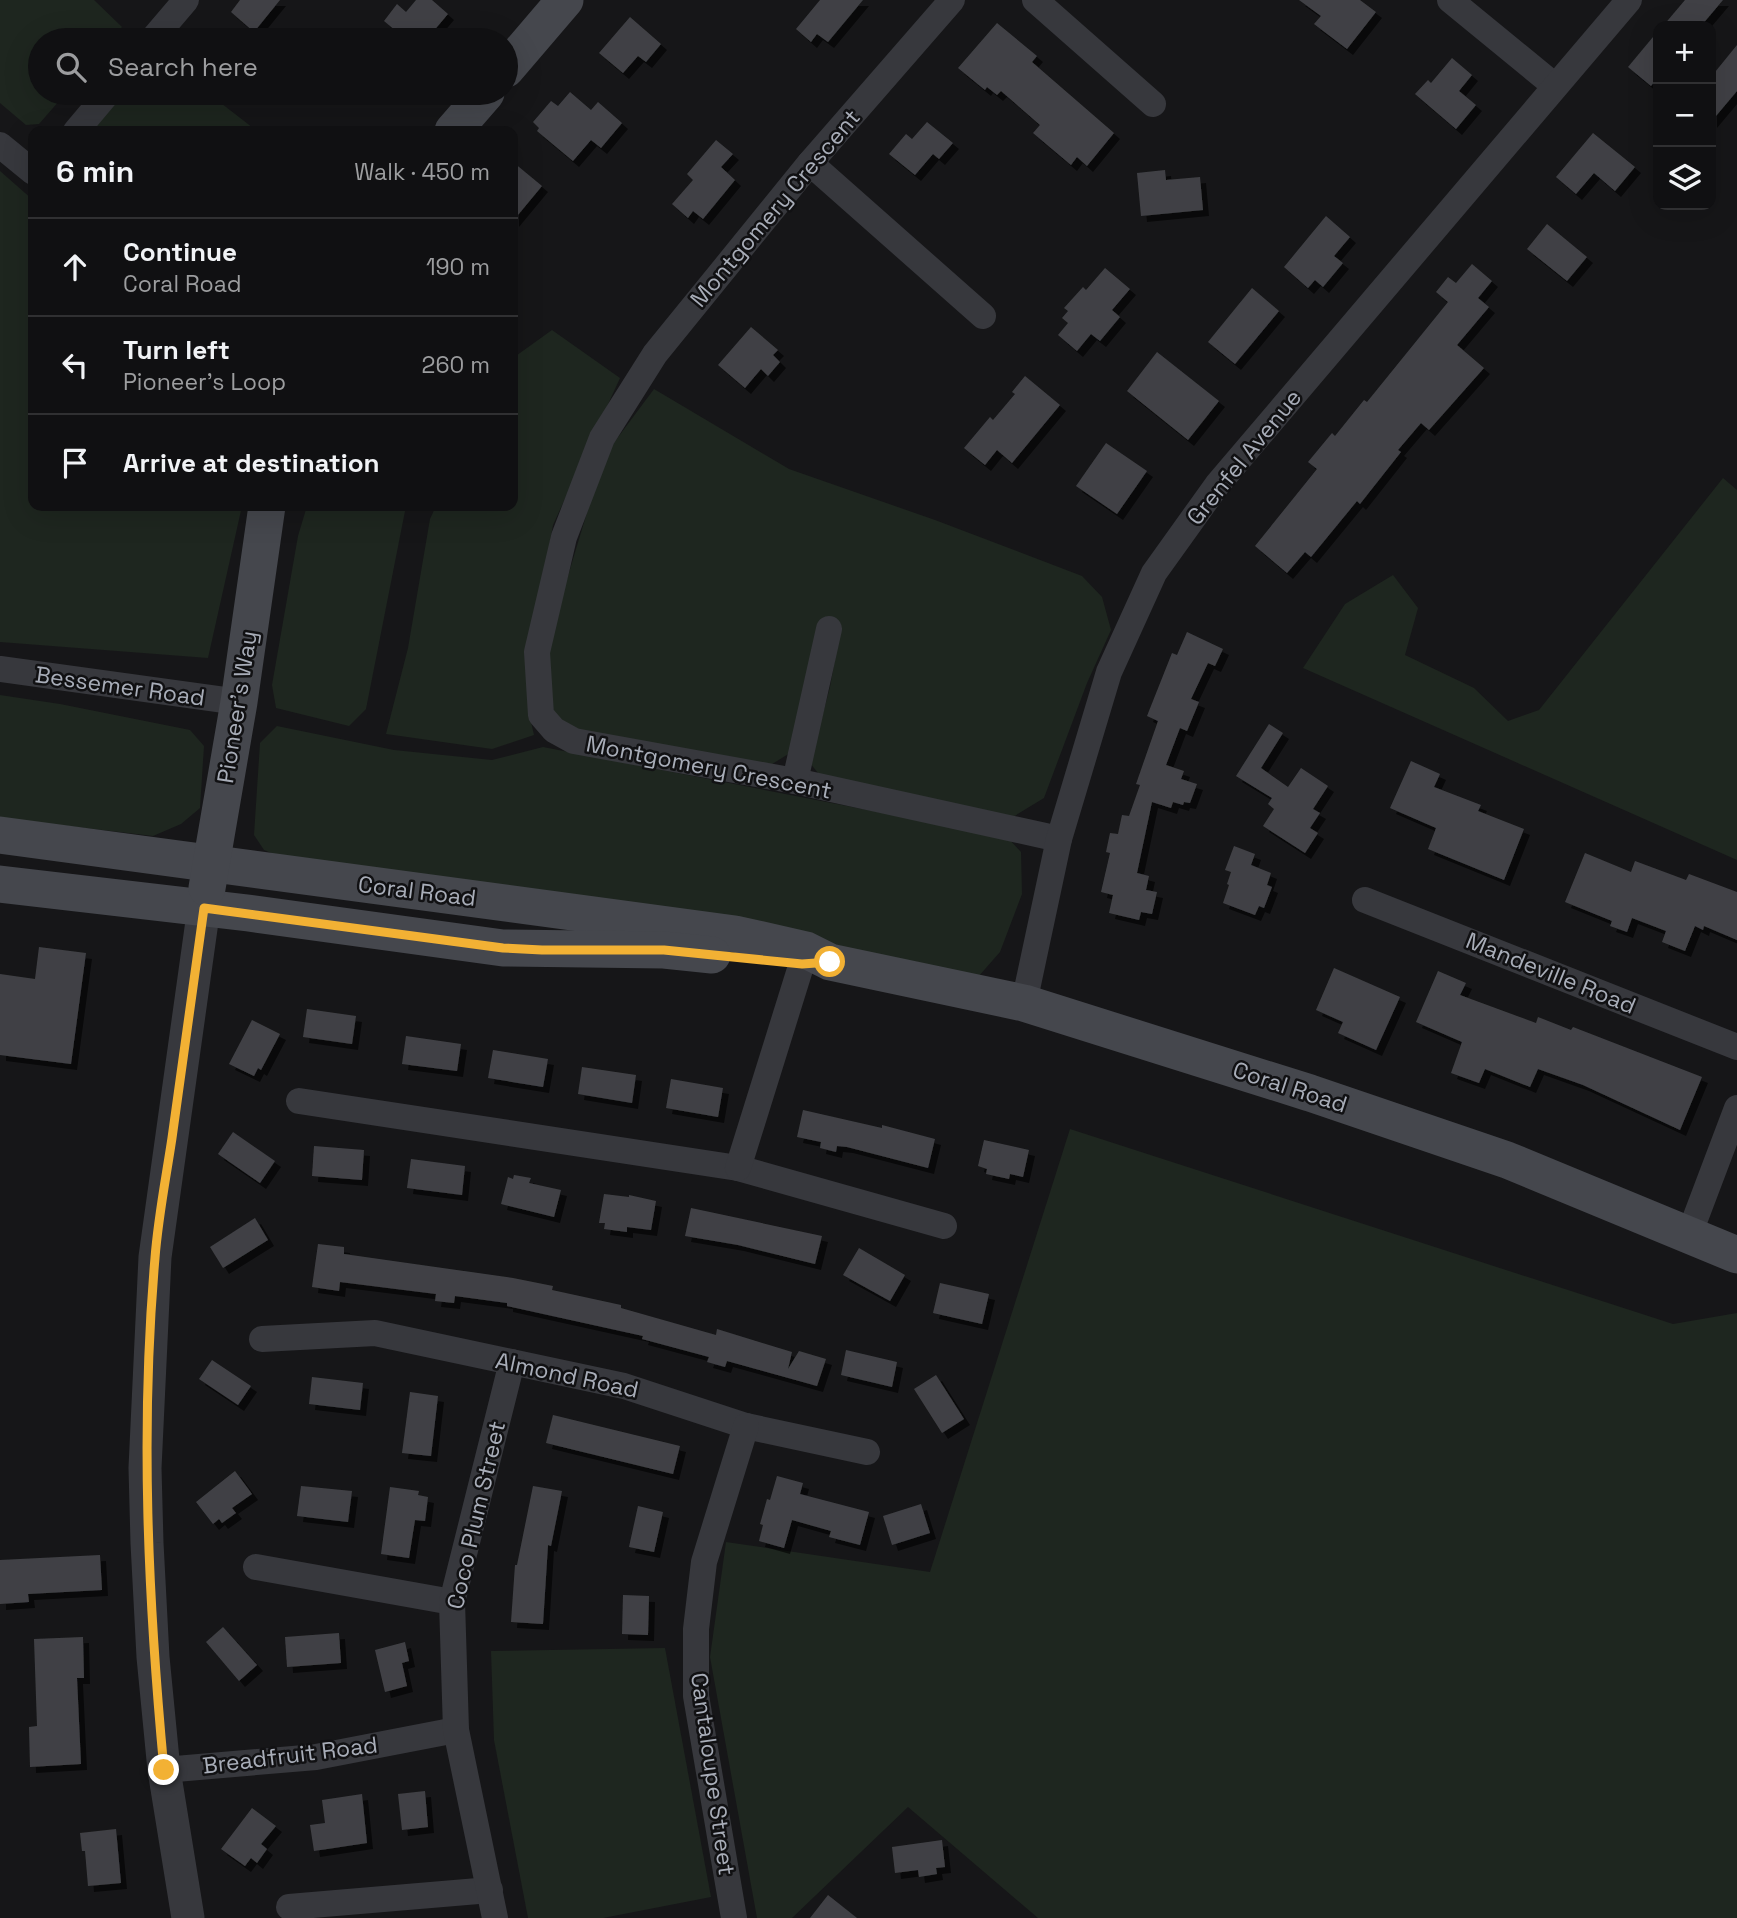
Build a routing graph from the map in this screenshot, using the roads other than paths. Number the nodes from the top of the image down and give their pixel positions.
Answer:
1 (186, 0) edge
2 (565, 0) edge
3 (951, 0) edge
4 (1035, 0) edge
5 (1450, 0) edge
6 (1629, 0) edge
7 (162, 28) edge
8 (518, 55) edge
9 (1555, 86) junction
10 (1153, 104) dead end
11 (98, 105) edge
12 (476, 105) edge
13 (80, 126) edge
14 (457, 126) edge
15 (0, 145) edge
16 (810, 163) junction
17 (28, 168) edge
18 (983, 316) dead end
19 (266, 511) edge
20 (829, 629) dead end
21 (0, 669) edge
22 (239, 702) junction
23 (795, 781) junction
24 (0, 835) edge
25 (1059, 839) junction
26 (211, 864) junction
27 (0, 884) edge
28 (1365, 900) dead end
29 (204, 908) junction
30 (812, 959) junction
31 (1024, 1003) junction
32 (1737, 1047) edge
33 (299, 1101) dead end
34 (1737, 1108) edge
35 (738, 1168) junction
36 (944, 1226) dead end
37 (1689, 1235) junction
38 (1737, 1255) edge
39 (262, 1339) dead end
40 (512, 1362) junction
41 (746, 1426) junction
42 (867, 1452) dead end
43 (256, 1567) dead end
44 (452, 1602) junction
45 (456, 1730) junction
46 (164, 1770) junction
47 (491, 1889) junction
48 (289, 1907) dead end
49 (188, 1918) edge
50 (495, 1918) edge
51 (734, 1918) edge

1 - 7 street
2 - 8 main road
3 - 16 street, Montgomery Crescent
4 - 10 street
5 - 9 street
6 - 9 street, Grenfel Avenue
9 - 25 street, Grenfel Avenue
11 - 13 street
12 - 14 main road
15 - 17 street
16 - 18 street
16 - 23 street, Montgomery Crescent
19 - 22 main road, Pioneer's Way
20 - 23 street
21 - 22 street, Bessemer Road
22 - 26 main road, Pioneer's Way
23 - 25 street, Montgomery Crescent
24 - 26 main road, Coral Road
25 - 31 street, Grenfel Avenue
26 - 29 main road, Pioneer's Way
26 - 30 main road, Coral Road
27 - 29 main road, Coral Road
28 - 32 street, Mandeville Road
29 - 30 main road, Coral Road
29 - 46 street
30 - 31 main road, Coral Road
30 - 35 street
31 - 37 main road, Coral Road
33 - 35 street
34 - 37 street
35 - 36 street
37 - 38 main road, Coral Road
39 - 40 street, Almond Road
40 - 41 street, Almond Road
40 - 44 street, Coco Plum Street
41 - 42 street, Almond Road
41 - 51 street, Cantaloupe Street
43 - 44 street
44 - 45 street, Coco Plum Street
45 - 46 street, Breadfruit Road
45 - 47 street, Coco Plum Street
46 - 49 street
47 - 48 street
47 - 50 street, Coco Plum Street

